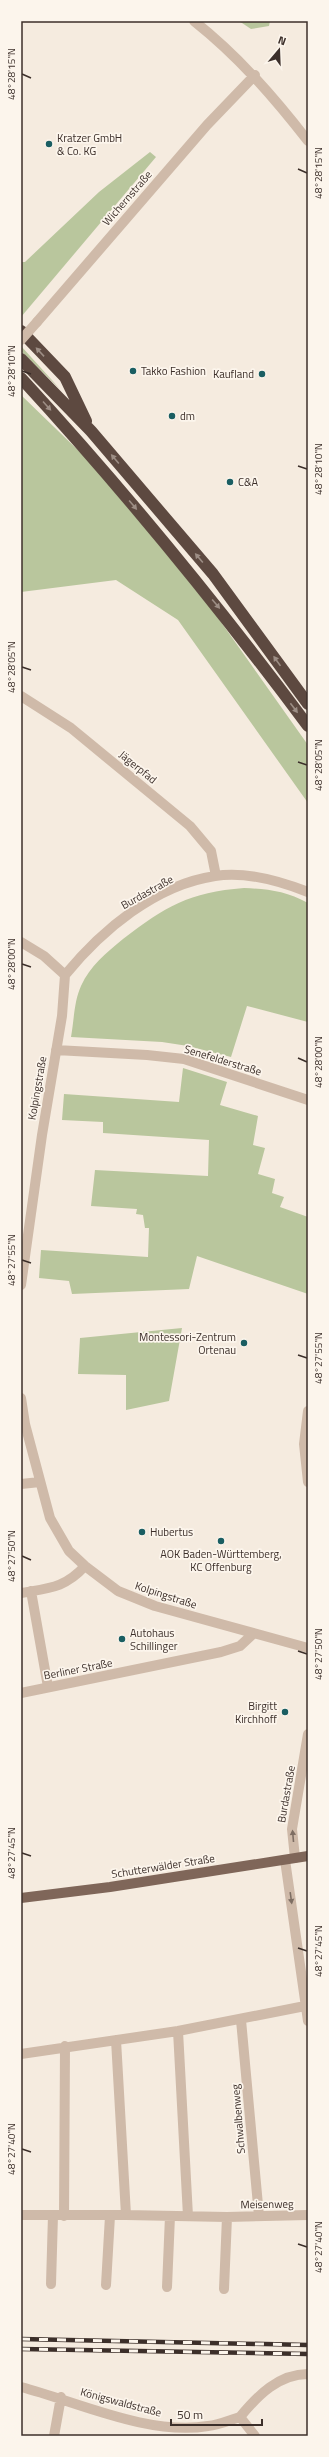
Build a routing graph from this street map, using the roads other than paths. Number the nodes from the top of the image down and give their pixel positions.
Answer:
1 (194, 21) edge
2 (255, 76) junction
3 (308, 141) edge
4 (21, 331) edge
5 (21, 340) edge
6 (21, 360) edge
7 (21, 378) edge
8 (91, 431) junction
9 (21, 696) edge
10 (308, 704) edge
11 (308, 726) edge
12 (216, 876) junction
13 (308, 892) edge
14 (21, 942) edge
15 (65, 975) junction
16 (56, 1050) junction
17 (308, 1100) edge
18 (21, 1285) edge
19 (21, 1398) edge
20 (308, 1411) edge
21 (40, 1482) junction
22 (308, 1482) edge
23 (21, 1484) edge
24 (85, 1566) junction
25 (26, 1592) edge
26 (253, 1634) junction
27 (308, 1648) edge
28 (48, 1687) junction
29 (21, 1693) edge
30 (308, 1734) edge
31 (308, 1856) edge
32 (295, 1858) junction
33 (285, 1860) junction
34 (21, 1898) edge
35 (305, 2006) junction
36 (241, 2020) junction
37 (308, 2021) edge
38 (178, 2031) junction
39 (116, 2040) junction
40 (65, 2046) junction
41 (21, 2054) edge
42 (21, 2215) edge
43 (126, 2215) junction
44 (308, 2215) edge
45 (53, 2216) junction
46 (64, 2216) junction
47 (110, 2216) junction
48 (170, 2216) junction
49 (188, 2216) junction
50 (259, 2216) junction
51 (227, 2217) junction
52 (51, 2284) dead end
53 (106, 2285) dead end
54 (167, 2288) dead end
55 (224, 2288) dead end
56 (308, 2374) edge
57 (21, 2388) edge
58 (61, 2397) junction
59 (240, 2417) junction
60 (182, 2432) edge
61 (54, 2436) edge
62 (255, 2436) edge

1 - 2 street
2 - 3 street
2 - 5 street, Wichernstraße, bridge
8 -> 4 highway
6 - 8 highway
7 -> 11 highway
10 -> 8 highway
9 - 12 street, Jägerpfad
12 - 13 street, Burdastraße
12 - 15 street, Burdastraße
14 - 15 street
15 - 16 street, Kolpingstraße
16 - 17 street, Senefelderstraße
16 - 18 street, Kolpingstraße
19 - 21 street, Kolpingstraße
20 - 22 street
21 - 23 street
21 - 24 street, Kolpingstraße
24 - 25 street
24 - 26 street, Kolpingstraße
25 - 28 street
26 - 27 street, Kolpingstraße
26 - 28 street, Berliner Straße
28 - 29 street, Berliner Straße
32 -> 30 street, Burdastraße
31 - 32 main road, Schutterwälder Straße
32 - 33 main road, Schutterwälder Straße
33 - 34 main road, Schutterwälder Straße
33 -> 35 street
35 - 36 street
35 - 37 street
36 - 38 street
36 - 50 street, Schwalbenweg
38 - 39 street
38 - 49 street
39 - 40 street
39 - 43 street
40 - 41 street
40 - 46 street
42 - 45 street, Meisenweg
43 - 47 street, Meisenweg
43 - 48 street, Meisenweg
44 - 50 street, Meisenweg
45 - 46 street, Meisenweg
45 - 52 street
46 - 47 street, Meisenweg
47 - 53 street
48 - 49 street, Meisenweg
48 - 54 street
49 - 51 street, Meisenweg
50 - 51 street, Meisenweg
51 - 55 street, Meisenweg
56 - 59 street
57 - 58 street, Königswaldstraße
58 - 60 street, Königswaldstraße
58 - 61 street
59 - 60 street, Königswaldstraße
59 - 62 street

